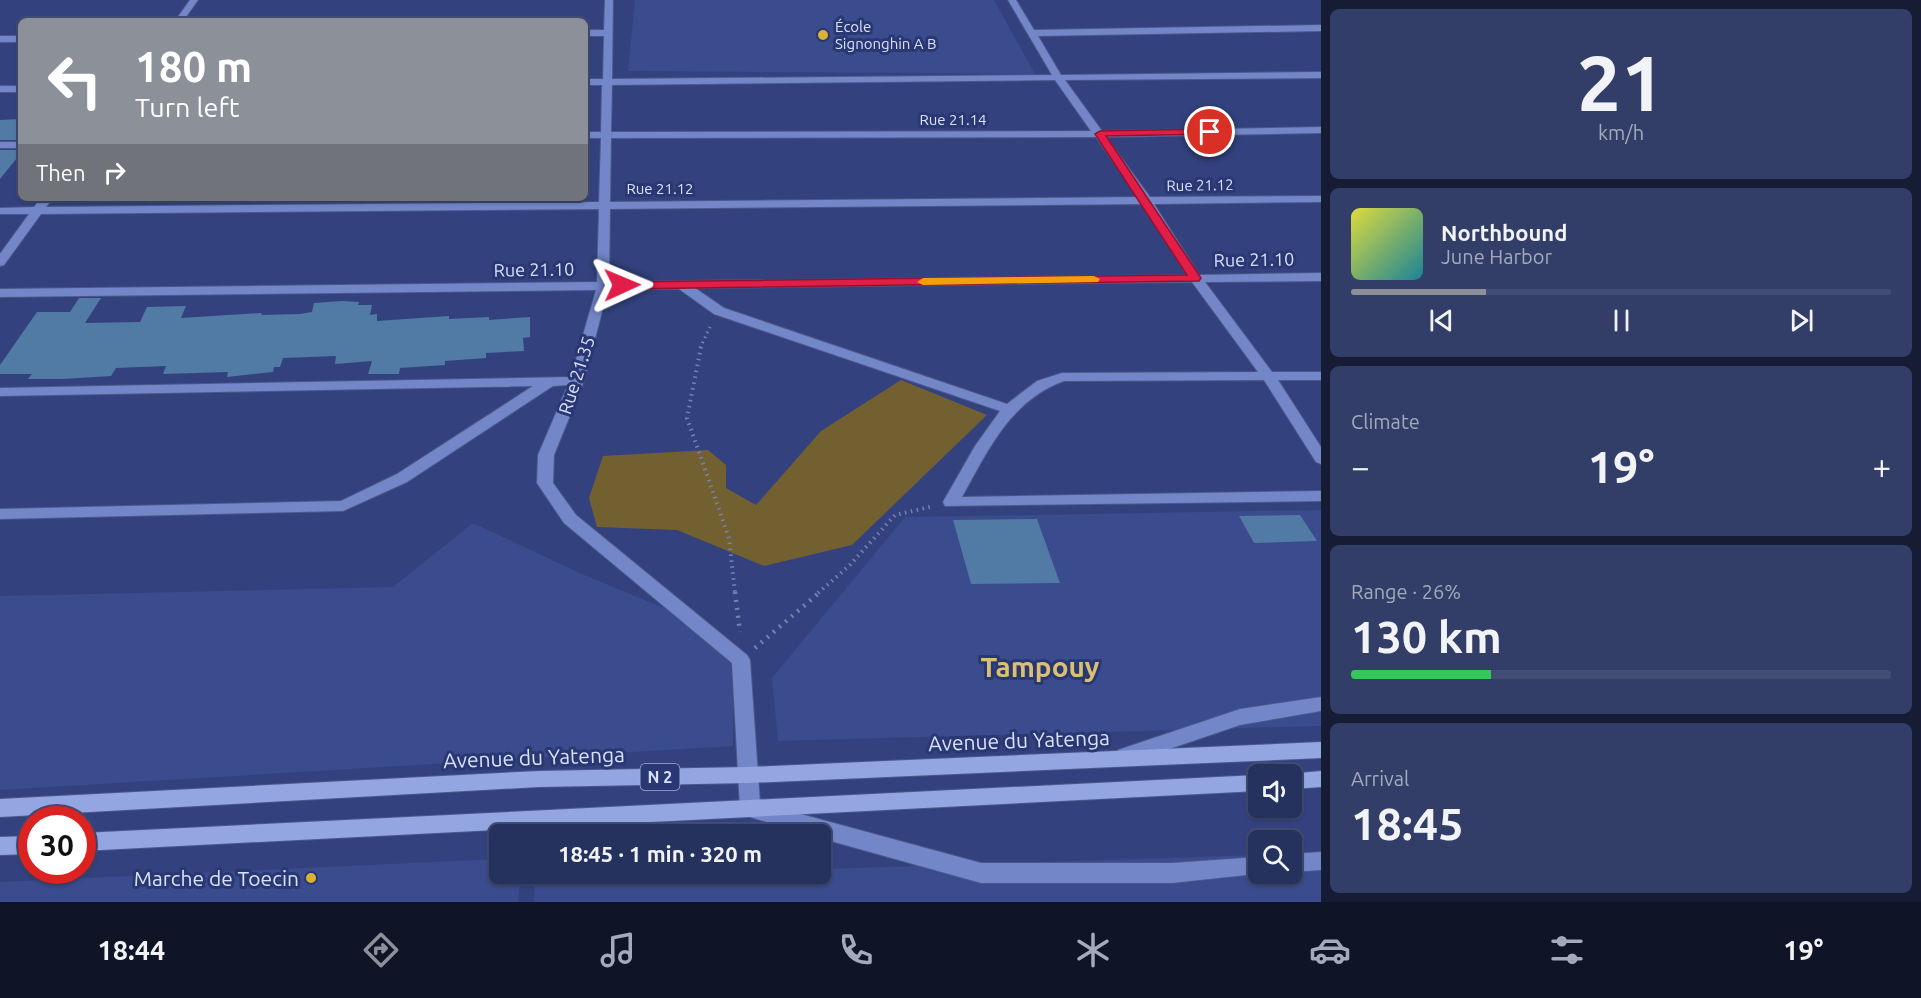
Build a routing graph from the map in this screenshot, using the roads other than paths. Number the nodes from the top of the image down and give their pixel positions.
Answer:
1 (194, 0) edge
2 (609, 0) edge
3 (1012, 0) edge
4 (180, 18) edge
5 (1321, 28) edge
6 (588, 33) edge
7 (609, 33) junction
8 (1031, 33) junction
9 (0, 39) edge
10 (18, 39) edge
11 (1321, 75) edge
12 (1059, 79) junction
13 (608, 81) junction
14 (588, 82) edge
15 (0, 89) edge
16 (18, 89) edge
17 (1321, 130) edge
18 (1100, 134) junction
19 (588, 135) edge
20 (607, 135) junction
21 (18, 144) edge
22 (0, 145) edge
23 (1321, 199) edge
24 (1146, 200) junction
25 (45, 201) edge
26 (606, 204) junction
27 (0, 210) edge
28 (38, 210) junction
29 (0, 262) edge
30 (1321, 277) edge
31 (1195, 278) junction
32 (682, 285) junction
33 (603, 286) junction
34 (0, 293) edge
35 (1321, 376) edge
36 (1269, 377) junction
37 (578, 381) junction
38 (549, 382) junction
39 (0, 392) edge
40 (1008, 409) junction
41 (1321, 459) edge
42 (1321, 496) edge
43 (0, 514) edge
44 (1321, 704) edge
45 (1321, 750) edge
46 (1113, 760) junction
47 (748, 776) junction
48 (1321, 779) edge
49 (1302, 780) edge
50 (1248, 784) edge
51 (0, 808) edge
52 (750, 809) junction
53 (96, 841) edge
54 (18, 845) edge
55 (0, 846) edge
56 (1321, 861) edge
57 (1302, 862) edge
58 (1248, 867) edge

1 - 4 street
2 - 7 street, Rue 21.35
3 - 8 street
5 - 8 street
6 - 7 street
7 - 13 street, Rue 21.35
8 - 12 street
9 - 10 street
11 - 12 street
12 - 13 street
12 - 18 street
13 - 14 street
13 - 20 street, Rue 21.35
15 - 16 street
17 - 18 street, Rue 21.14
18 - 20 street, Rue 21.14
18 - 24 street
19 - 20 street, Rue 21.14
20 - 26 street, Rue 21.35
21 - 22 street
23 - 24 street, Rue 21.12
24 - 26 street, Rue 21.12
24 - 31 street
25 - 28 street
26 - 28 street, Rue 21.12
26 - 33 street, Rue 21.35
27 - 28 street, Rue 21.12
28 - 29 street
30 - 31 street, Rue 21.10
31 - 32 street, Rue 21.10
31 - 36 street
32 - 33 street, Rue 21.10
32 - 40 street
33 - 34 street, Rue 21.10
33 - 37 street, Rue 21.35
35 - 36 street
36 - 40 street
36 - 41 street
37 - 38 street
37 - 47 street, Rue 21.35
38 - 39 street
38 - 43 street
40 - 42 street
44 - 46 street
45 - 46 main road, Avenue du Yatenga / N 2
46 - 47 main road, Avenue du Yatenga / N 2
47 - 51 main road, Avenue du Yatenga / N 2
47 - 52 street
48 - 49 main road
50 - 52 main road, N 2
52 - 53 main road, N 2
52 - 58 street
54 - 55 main road
56 - 57 street

